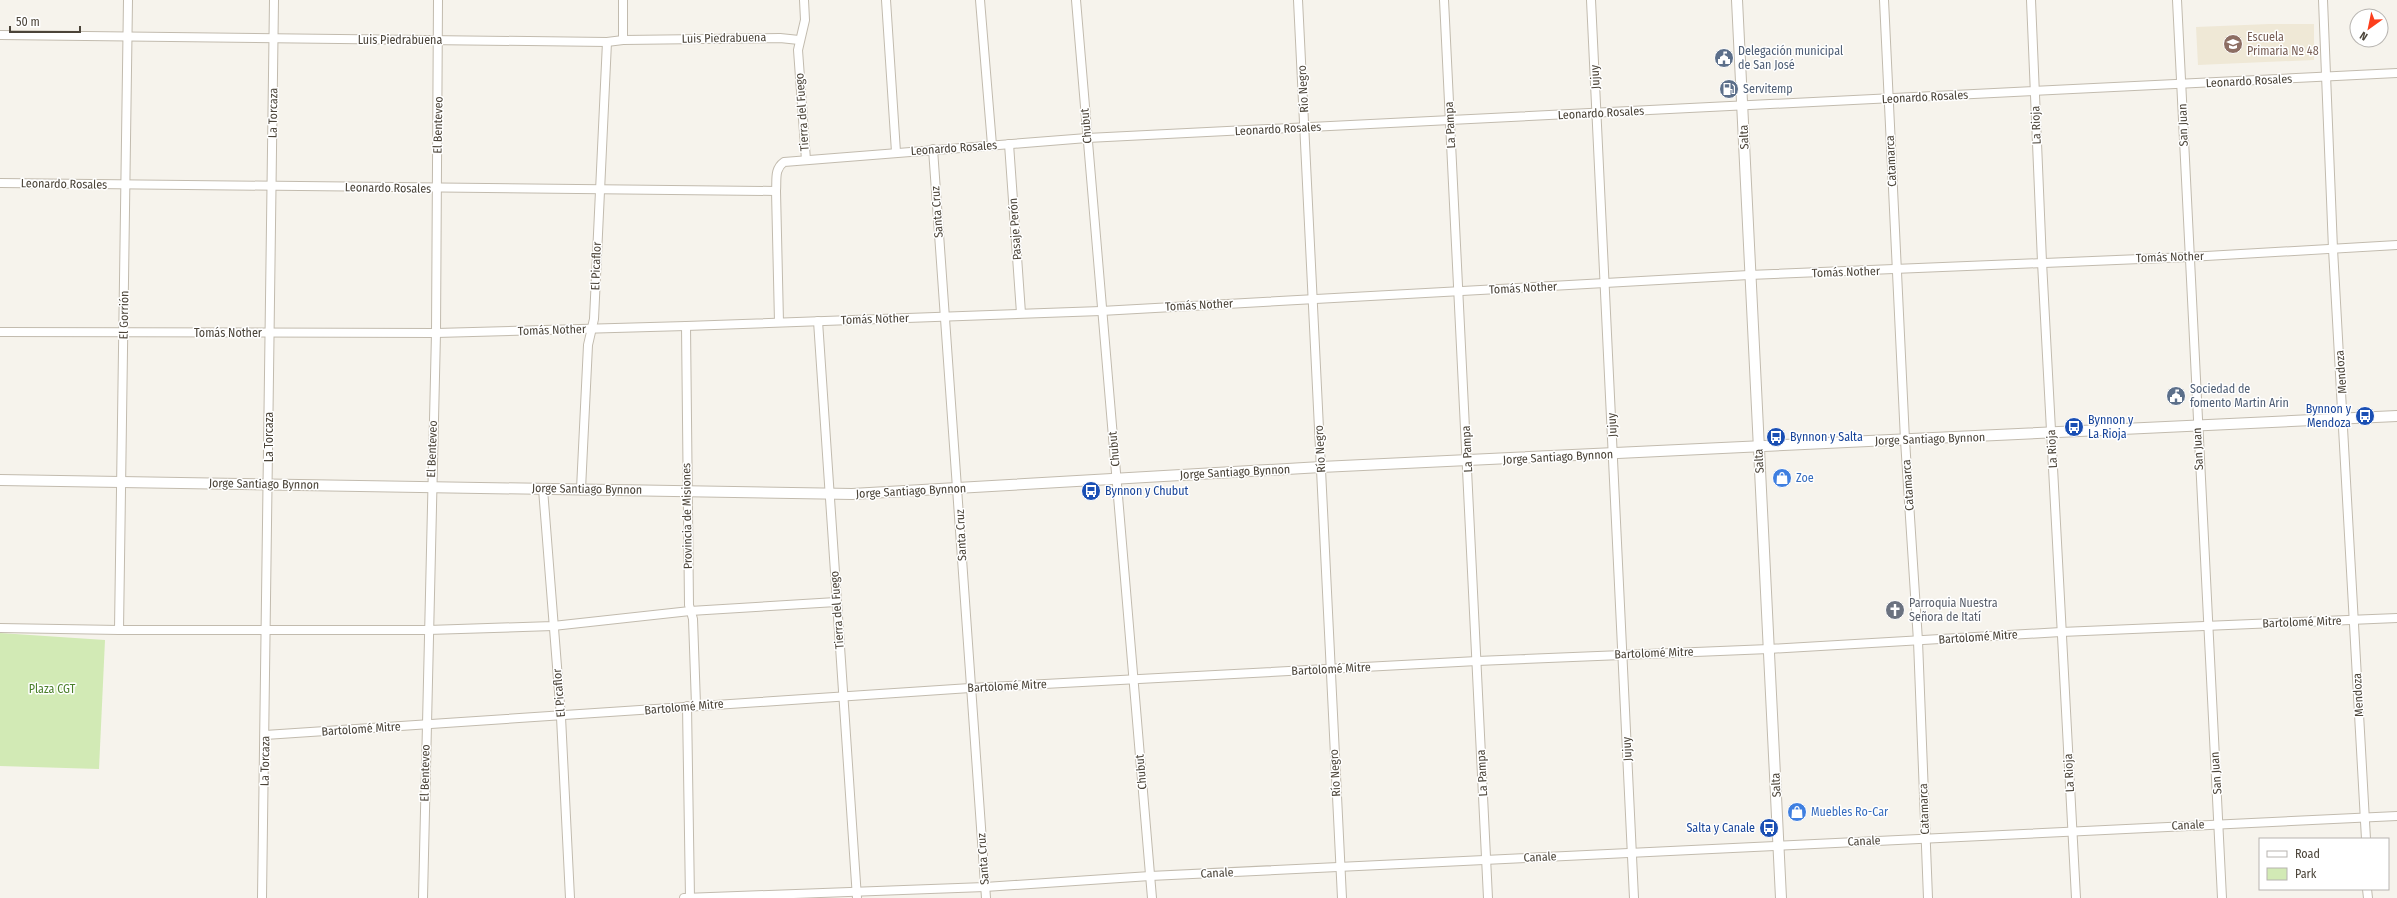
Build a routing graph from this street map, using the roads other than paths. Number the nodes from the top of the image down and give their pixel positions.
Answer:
1 (128, 0) edge
2 (274, 0) edge
3 (438, 0) edge
4 (623, 0) edge
5 (804, 0) edge
6 (886, 0) edge
7 (980, 0) edge
8 (1076, 0) edge
9 (1298, 0) edge
10 (1444, 0) edge
11 (1591, 0) edge
12 (1737, 0) edge
13 (1884, 0) edge
14 (2031, 0) edge
15 (2177, 0) edge
16 (2323, 0) edge
17 (0, 35) edge
18 (128, 37) junction
19 (274, 39) junction
20 (439, 40) junction
21 (622, 40) junction
22 (799, 40) junction
23 (607, 42) junction
24 (2397, 73) edge
25 (2327, 78) junction
26 (2181, 84) junction
27 (2035, 91) junction
28 (1888, 99) junction
29 (1742, 105) junction
30 (1597, 113) junction
31 (1450, 121) junction
32 (1305, 128) junction
33 (1087, 138) junction
34 (1009, 144) junction
35 (992, 145) junction
36 (933, 149) junction
37 (896, 152) junction
38 (806, 160) junction
39 (0, 183) edge
40 (126, 185) junction
41 (271, 187) junction
42 (437, 189) junction
43 (599, 190) junction
44 (776, 192) junction
45 (2397, 245) edge
46 (2333, 249) junction
47 (2189, 257) junction
48 (2042, 262) junction
49 (1897, 270) junction
50 (1750, 275) junction
51 (1605, 284) junction
52 (1459, 292) junction
53 (1313, 299) junction
54 (1101, 311) junction
55 (1021, 313) junction
56 (945, 317) junction
57 (818, 321) junction
58 (778, 322) junction
59 (686, 326) junction
60 (592, 329) junction
61 (0, 332) edge
62 (124, 333) junction
63 (436, 333) junction
64 (269, 334) junction
65 (2397, 416) edge
66 (2344, 419) junction
67 (2197, 427) junction
68 (2051, 434) junction
69 (1905, 440) junction
70 (1759, 446) junction
71 (1614, 455) junction
72 (1468, 462) junction
73 (1321, 467) junction
74 (1117, 479) junction
75 (0, 480) edge
76 (121, 482) junction
77 (268, 484) junction
78 (431, 486) junction
79 (543, 489) junction
80 (581, 489) junction
81 (958, 489) junction
82 (687, 491) junction
83 (829, 494) junction
84 (836, 602) junction
85 (690, 611) junction
86 (2397, 618) edge
87 (2354, 620) junction
88 (553, 626) junction
89 (2207, 626) junction
90 (0, 628) edge
91 (119, 630) junction
92 (265, 630) junction
93 (428, 630) junction
94 (2061, 632) junction
95 (1918, 641) junction
96 (1769, 649) junction
97 (1622, 655) junction
98 (1477, 661) junction
99 (1330, 670) junction
100 (1133, 680) junction
101 (970, 688) junction
102 (843, 696) junction
103 (696, 705) junction
104 (687, 706) junction
105 (561, 717) junction
106 (426, 725) junction
107 (265, 735) junction
108 (2397, 816) edge
109 (2365, 817) junction
110 (2219, 824) junction
111 (2072, 831) junction
112 (1925, 838) junction
113 (2366, 838) edge
114 (1779, 845) junction
115 (1632, 852) junction
116 (1486, 859) junction
117 (1341, 867) junction
118 (1150, 876) junction
119 (986, 887) junction
120 (856, 894) edge
121 (262, 898) edge
122 (423, 898) edge
123 (570, 898) edge
124 (684, 898) edge
125 (690, 898) edge
126 (986, 898) edge
127 (1152, 898) edge
128 (1342, 898) edge
129 (1488, 898) edge
130 (1634, 898) edge
131 (1782, 898) edge
132 (1928, 898) edge
133 (2076, 898) edge
134 (2222, 898) edge

1 - 18 street, El Gorrión
2 - 19 street, La Torcaza
3 - 20 street, El Benteveo
4 - 21 street
5 - 22 street, Tierra del Fuego
6 - 37 street
7 - 35 street
8 - 33 street, Chubut
9 - 32 street, Río Negro
10 - 31 street, La Pampa
11 - 30 street, Jujuy
12 - 29 street, Salta
13 - 28 street, Catamarca
14 - 27 street, La Rioja
15 - 26 street, San Juan
16 - 25 street, Mendoza
17 - 18 street, Luis Piedrabuena
18 - 19 street, Luis Piedrabuena
18 - 40 street, El Gorrión
19 - 20 street, Luis Piedrabuena
19 - 41 street, La Torcaza
20 - 23 street, Luis Piedrabuena
20 - 42 street, El Benteveo
21 - 22 street, Luis Piedrabuena
21 - 23 street, Luis Piedrabuena
22 - 38 street, Tierra del Fuego
23 - 43 street, El Picaflor
24 - 25 street, Leonardo Rosales
25 - 26 street, Leonardo Rosales
25 - 46 street, Mendoza
26 - 27 street, Leonardo Rosales
26 - 47 street, San Juan
27 - 28 street, Leonardo Rosales
27 - 48 street, La Rioja
28 - 29 street, Leonardo Rosales
28 - 49 street, Catamarca
29 - 30 street, Leonardo Rosales
29 - 50 street, Salta
30 - 31 street, Leonardo Rosales
30 - 51 street, Jujuy
31 - 32 street, Leonardo Rosales
31 - 52 street, La Pampa
32 - 33 street, Leonardo Rosales
32 - 53 street, Río Negro
33 - 34 street, Leonardo Rosales
33 - 54 street, Chubut
34 - 35 street, Leonardo Rosales
34 - 55 street, Pasaje Perón
35 - 36 street, Leonardo Rosales
36 - 37 street, Leonardo Rosales
36 - 56 street, Santa Cruz
37 - 38 street, Leonardo Rosales
38 - 44 street, Tierra del Fuego
39 - 40 street, Leonardo Rosales
40 - 41 street, Leonardo Rosales
40 - 62 street, El Gorrión
41 - 42 street, Leonardo Rosales
41 - 64 street, La Torcaza
42 - 43 street, Leonardo Rosales
42 - 63 street, El Benteveo
43 - 44 street, Leonardo Rosales
43 - 60 street, El Picaflor
44 - 58 street, Tierra del Fuego
45 - 46 street, Tomás Nother
46 - 47 street, Tomás Nother
46 - 66 street, Mendoza
47 - 48 street, Tomás Nother
47 - 67 street, San Juan
48 - 49 street, Tomás Nother
48 - 68 street, La Rioja
49 - 50 street, Tomás Nother
49 - 69 street, Catamarca
50 - 51 street, Tomás Nother
50 - 70 street, Salta
51 - 52 street, Tomás Nother
51 - 71 street, Jujuy
52 - 53 street, Tomás Nother
52 - 72 street, La Pampa
53 - 54 street, Tomás Nother
53 - 73 street, Río Negro
54 - 55 street, Tomás Nother
54 - 74 street, Chubut
55 - 56 street, Tomás Nother
56 - 57 street, Tomás Nother
56 - 81 street, Santa Cruz
57 - 58 street, Tomás Nother
57 - 83 street, Tierra del Fuego
58 - 59 street, Tomás Nother
59 - 60 street, Tomás Nother
59 - 82 street, Provincia de Misiones
60 - 63 street, Tomás Nother
60 - 80 street, El Picaflor
61 - 62 street, Tomás Nother
62 - 64 street, Tomás Nother
62 - 76 street, El Gorrión
63 - 64 street, Tomás Nother
63 - 78 street, El Benteveo
64 - 77 street, La Torcaza
65 - 66 street, Jorge Santiago Bynnon
66 - 67 street, Jorge Santiago Bynnon
66 - 87 street, Mendoza
67 - 68 street, Jorge Santiago Bynnon
67 - 89 street, San Juan
68 - 69 street, Jorge Santiago Bynnon
68 - 94 street, La Rioja
69 - 70 street, Jorge Santiago Bynnon
69 - 95 street, Catamarca
70 - 71 street, Jorge Santiago Bynnon
70 - 96 street, Salta
71 - 72 street, Jorge Santiago Bynnon
71 - 97 street, Jujuy
72 - 73 street, Jorge Santiago Bynnon
72 - 98 street, La Pampa
73 - 74 street, Jorge Santiago Bynnon
73 - 99 street, Río Negro
74 - 81 street, Jorge Santiago Bynnon
74 - 100 street, Chubut
75 - 76 street, Jorge Santiago Bynnon
76 - 77 street, Jorge Santiago Bynnon
76 - 91 street, El Gorrión
77 - 78 street, Jorge Santiago Bynnon
77 - 92 street, La Torcaza
78 - 79 street, Jorge Santiago Bynnon
78 - 93 street, El Benteveo
79 - 80 street, Jorge Santiago Bynnon
79 - 88 street, El Picaflor
80 - 82 street, Jorge Santiago Bynnon
81 - 83 street, Jorge Santiago Bynnon
81 - 101 street, Santa Cruz
82 - 83 street, Jorge Santiago Bynnon
82 - 85 street, Provincia de Misiones
83 - 84 street, Tierra del Fuego
84 - 85 street
84 - 102 street, Tierra del Fuego
85 - 88 street
85 - 103 street, Provincia de Misiones
86 - 87 street, Bartolomé Mitre
87 - 89 street, Bartolomé Mitre
87 - 109 street, Mendoza
88 - 93 street
88 - 105 street, El Picaflor
89 - 94 street, Bartolomé Mitre
89 - 110 street, San Juan
90 - 91 street
91 - 92 street
92 - 93 street
92 - 107 street, La Torcaza
93 - 106 street, El Benteveo
94 - 95 street, Bartolomé Mitre
94 - 111 street, La Rioja
95 - 96 street, Bartolomé Mitre
95 - 112 street, Catamarca
96 - 97 street, Bartolomé Mitre
96 - 114 street, Salta
97 - 98 street, Bartolomé Mitre
97 - 115 street, Jujuy
98 - 99 street, Bartolomé Mitre
98 - 116 street, La Pampa
99 - 100 street, Bartolomé Mitre
99 - 117 street, Río Negro
100 - 101 street, Bartolomé Mitre
100 - 118 street, Chubut
101 - 102 street, Bartolomé Mitre
101 - 119 street, Santa Cruz
102 - 103 street, Bartolomé Mitre
102 - 120 street, Tierra del Fuego
103 - 104 street, Bartolomé Mitre
104 - 105 street, Bartolomé Mitre
104 - 125 street
105 - 106 street, Bartolomé Mitre
105 - 123 street, El Picaflor
106 - 107 street, Bartolomé Mitre
106 - 122 street, El Benteveo
107 - 121 street, La Torcaza
108 - 109 street, Canale
109 - 110 street, Canale
109 - 113 street, Mendoza
110 - 111 street, Canale
110 - 134 street, San Juan
111 - 112 street, Canale
111 - 133 street, La Rioja
112 - 114 street, Canale
112 - 132 street, Catamarca
114 - 115 street, Canale
114 - 131 street, Salta
115 - 116 street, Canale
115 - 130 street, Jujuy
116 - 117 street, Canale
116 - 129 street, La Pampa
117 - 118 street, Canale
117 - 128 street, Río Negro
118 - 119 street, Canale
118 - 127 street, Chubut
119 - 120 street, Canale
119 - 126 street, Santa Cruz
120 - 125 street, Canale
124 - 125 street, Canale

